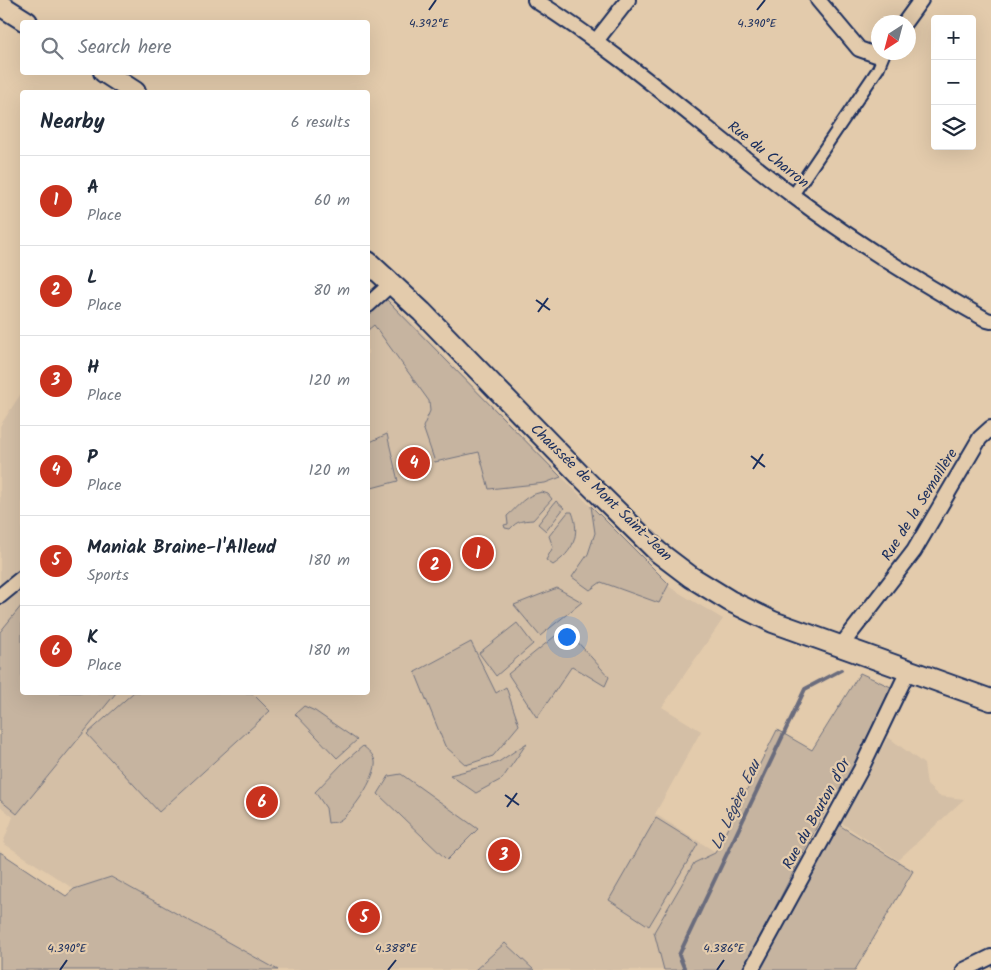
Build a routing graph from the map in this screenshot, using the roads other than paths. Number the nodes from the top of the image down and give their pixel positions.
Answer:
1 (535, 0) edge
2 (628, 0) edge
3 (818, 0) edge
4 (920, 0) edge
5 (0, 5) edge
6 (910, 15) edge
7 (24, 20) edge
8 (596, 41) junction
9 (871, 53) edge
10 (882, 60) edge
11 (109, 75) edge
12 (132, 90) edge
13 (793, 195) junction
14 (370, 264) edge
15 (392, 283) junction
16 (370, 302) edge
17 (991, 321) edge
18 (991, 428) edge
19 (20, 580) edge
20 (0, 596) edge
21 (840, 647) junction
22 (908, 671) junction
23 (991, 700) edge
24 (991, 957) edge
25 (751, 970) edge
26 (964, 970) edge

1 - 8 street, Rue du Charron
2 - 8 street
3 - 9 street
4 - 6 street
5 - 7 main road
8 - 13 street, Rue du Charron
10 - 13 street
11 - 12 main road
13 - 17 street, Rue du Charron
14 - 15 main road, Chaussée de Mont Saint-Jean
15 - 16 street
15 - 21 main road, Chaussée de Mont Saint-Jean
18 - 21 street, Rue de la Semaillère
19 - 20 street
21 - 22 main road, Chaussée de Mont Saint-Jean
22 - 23 main road, Chaussée de Mont Saint-Jean
22 - 25 street, Rue du Bouton d'Or
24 - 26 street

